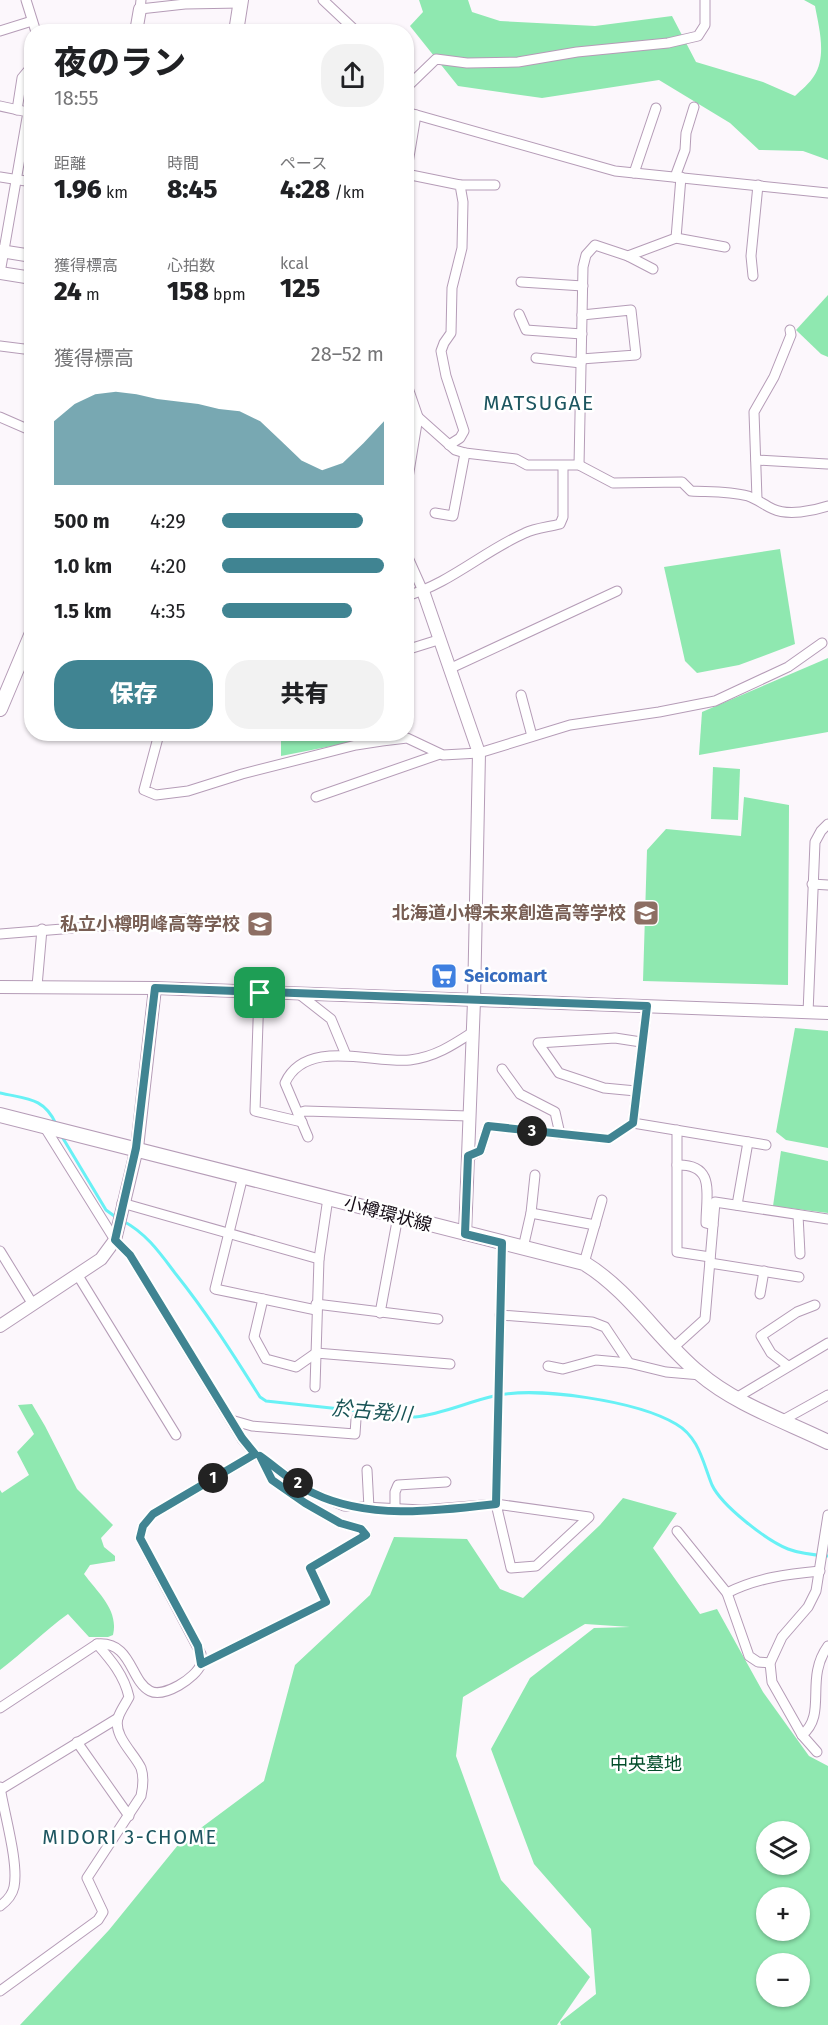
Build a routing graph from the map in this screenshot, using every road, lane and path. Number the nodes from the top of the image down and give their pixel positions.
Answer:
1 (26, 0) edge
2 (323, 0) edge
3 (705, 0) edge
4 (241, 1) edge
5 (140, 4) edge
6 (32, 21) junction
7 (33, 24) edge
8 (137, 24) edge
9 (237, 24) edge
10 (348, 24) edge
11 (0, 31) edge
12 (24, 75) edge
13 (414, 80) edge
14 (0, 106) edge
15 (694, 107) dead end
16 (656, 108) dead end
17 (17, 110) junction
18 (24, 111) edge
19 (414, 115) edge
20 (24, 141) edge
21 (634, 173) junction
22 (414, 176) edge
23 (0, 177) edge
24 (678, 177) junction
25 (16, 179) junction
26 (24, 180) edge
27 (460, 185) junction
28 (495, 185) dead end
29 (758, 185) junction
30 (828, 193) edge
31 (676, 238) junction
32 (725, 247) dead end
33 (2, 251) edge
34 (24, 255) edge
35 (628, 256) junction
36 (653, 269) dead end
37 (0, 273) edge
38 (753, 276) dead end
39 (24, 277) edge
40 (521, 282) dead end
41 (583, 286) junction
42 (519, 314) dead end
43 (582, 315) junction
44 (790, 330) dead end
45 (582, 334) junction
46 (0, 346) edge
47 (24, 350) edge
48 (536, 358) dead end
49 (581, 361) junction
50 (414, 405) edge
51 (414, 416) edge
52 (0, 417) edge
53 (418, 417) junction
54 (24, 428) edge
55 (414, 441) edge
56 (449, 445) junction
57 (465, 453) junction
58 (756, 460) junction
59 (827, 464) edge
60 (579, 465) junction
61 (563, 467) junction
62 (757, 499) junction
63 (828, 506) edge
64 (435, 513) dead end
65 (414, 571) edge
66 (423, 591) junction
67 (617, 591) dead end
68 (414, 594) edge
69 (438, 640) junction
70 (822, 643) dead end
71 (414, 648) edge
72 (24, 652) edge
73 (448, 669) junction
74 (521, 695) dead end
75 (0, 709) edge
76 (532, 736) junction
77 (157, 741) edge
78 (382, 741) edge
79 (413, 741) edge
80 (479, 753) junction
81 (440, 754) junction
82 (316, 797) dead end
83 (828, 824) edge
84 (812, 884) junction
85 (828, 885) edge
86 (186, 919) dead end
87 (42, 929) junction
88 (0, 934) edge
89 (37, 986) junction
90 (0, 987) edge
91 (155, 988) junction
92 (260, 993) junction
93 (299, 994) junction
94 (474, 1001) junction
95 (647, 1006) junction
96 (808, 1013) junction
97 (828, 1013) edge
98 (473, 1032) junction
99 (641, 1042) junction
100 (346, 1055) junction
101 (502, 1069) dead end
102 (636, 1091) junction
103 (0, 1115) edge
104 (469, 1116) junction
105 (300, 1118) junction
106 (633, 1123) junction
107 (48, 1127) junction
108 (676, 1130) junction
109 (561, 1134) junction
110 (308, 1137) dead end
111 (748, 1142) junction
112 (766, 1145) dead end
113 (136, 1148) junction
114 (468, 1156) junction
115 (677, 1166) junction
116 (535, 1175) dead end
117 (243, 1176) junction
118 (328, 1198) junction
119 (602, 1200) dead end
120 (122, 1203) junction
121 (737, 1205) junction
122 (531, 1213) junction
123 (798, 1215) junction
124 (398, 1216) junction
125 (828, 1219) edge
126 (595, 1225) junction
127 (713, 1225) junction
128 (228, 1233) junction
129 (465, 1234) junction
130 (116, 1235) junction
131 (502, 1243) junction
132 (524, 1248) junction
133 (0, 1251) edge
134 (800, 1254) dead end
135 (319, 1259) junction
136 (710, 1260) junction
137 (584, 1263) junction
138 (764, 1271) junction
139 (77, 1274) junction
140 (799, 1277) dead end
141 (760, 1294) dead end
142 (263, 1299) junction
143 (32, 1303) junction
144 (815, 1305) dead end
145 (316, 1307) junction
146 (380, 1313) junction
147 (500, 1315) junction
148 (438, 1319) dead end
149 (0, 1326) edge
150 (828, 1343) edge
151 (673, 1348) junction
152 (316, 1353) junction
153 (629, 1363) junction
154 (450, 1364) dead end
155 (548, 1366) dead end
156 (788, 1366) junction
157 (700, 1375) junction
158 (315, 1387) dead end
159 (828, 1395) edge
160 (736, 1398) junction
161 (356, 1419) dead end
162 (231, 1420) junction
163 (783, 1420) junction
164 (177, 1435) dead end
165 (828, 1442) edge
166 (257, 1455) junction
167 (367, 1470) dead end
168 (446, 1482) dead end
169 (496, 1504) junction
170 (369, 1508) junction
171 (395, 1510) junction
172 (828, 1515) edge
173 (677, 1531) dead end
174 (820, 1571) junction
175 (727, 1593) junction
176 (97, 1644) junction
177 (828, 1646) edge
178 (771, 1663) junction
179 (201, 1664) junction
180 (826, 1695) dead end
181 (0, 1708) edge
182 (118, 1718) junction
183 (824, 1721) dead end
184 (802, 1735) junction
185 (77, 1742) junction
186 (817, 1752) dead end
187 (0, 1789) edge
188 (129, 1816) junction
189 (0, 1906) edge
190 (0, 1991) edge

1 - 6 street
2 - 10 street
3 - 13 street
4 - 5 street
4 - 9 main road
5 - 8 street
6 - 7 street
6 - 11 street
12 - 17 street
14 - 17 street
15 - 24 street
16 - 21 street
17 - 18 street
19 - 21 street
20 - 25 street
21 - 24 street
22 - 27 street
23 - 25 street
24 - 29 street
24 - 31 street
25 - 26 street
25 - 33 street
27 - 28 street
27 - 56 street
29 - 30 street
29 - 38 street
31 - 32 street
31 - 35 street
33 - 34 street
33 - 37 street
35 - 36 street
35 - 41 street
37 - 39 street
40 - 41 street
41 - 43 street
42 - 45 street
43 - 45 street
43 - 49 street
44 - 58 street
45 - 49 street
46 - 47 street
48 - 49 street
49 - 60 street
50 - 53 street
51 - 53 street
52 - 54 street
53 - 55 street
53 - 56 street
56 - 57 street
57 - 61 street
57 - 64 street
58 - 59 street
58 - 62 street
60 - 61 street
60 - 62 street
61 - 66 street
62 - 63 street
65 - 66 street
66 - 68 street
66 - 69 street
67 - 73 street
69 - 71 street
69 - 73 street
70 - 76 street
72 - 75 main road
73 - 80 street
74 - 76 street
76 - 80 street
77 - 78 street
79 - 81 street
80 - 81 street
80 - 94 street
81 - 82 street
83 - 84 street
84 - 85 street
84 - 96 street
86 - 87 street
87 - 88 street
87 - 89 street
89 - 90 street
89 - 91 street
91 - 92 street
91 - 113 street
92 - 93 street
92 - 105 street
93 - 94 street
93 - 100 street
94 - 95 street
94 - 98 street
95 - 96 street
95 - 99 street
96 - 97 street
98 - 100 street
98 - 104 street
99 - 102 street
99 - 102 street
100 - 105 street
101 - 109 street
102 - 106 street
103 - 107 main road, 小樽環状線
104 - 105 street
104 - 114 street
105 - 110 street
106 - 108 street
106 - 109 street
107 - 113 main road, 小樽環状線
107 - 130 street
108 - 111 street
108 - 115 street
109 - 114 street
111 - 112 street
111 - 121 street
113 - 117 main road, 小樽環状線
113 - 120 street
114 - 129 street
115 - 127 street
115 - 136 street
116 - 122 street
117 - 118 main road, 小樽環状線
117 - 128 street
118 - 124 main road, 小樽環状線
118 - 135 street
119 - 126 street
120 - 128 street
120 - 130 street
121 - 123 street
121 - 127 street
122 - 126 street
122 - 132 street
123 - 125 street
123 - 134 street
124 - 129 main road, 小樽環状線
124 - 146 street
126 - 137 street
127 - 136 street
128 - 135 street
128 - 142 street
129 - 131 main road, 小樽環状線
130 - 139 street
130 - 162 street
131 - 132 main road, 小樽環状線
131 - 147 street
132 - 137 main road, 小樽環状線
133 - 143 street
135 - 145 street
136 - 138 street
136 - 151 street
137 - 151 main road, 小樽環状線
138 - 140 street
138 - 141 street
139 - 143 street
139 - 164 street
142 - 145 street
142 - 152 street
143 - 149 street
144 - 156 street
145 - 146 street
145 - 152 street
146 - 148 street
147 - 153 street
147 - 169 street
150 - 156 street
151 - 157 main road, 小樽環状線
152 - 154 street
152 - 158 street
153 - 155 street
153 - 157 street
156 - 160 street
157 - 160 main road, 小樽環状線
159 - 163 street
160 - 163 main road, 小樽環状線
161 - 162 street
162 - 166 street
163 - 165 main road, 小樽環状線
166 - 170 street
166 - 179 street
166 - 179 street
167 - 170 street
168 - 171 street
169 - 169 street
169 - 171 street
170 - 171 street
172 - 174 street
173 - 175 street
174 - 175 street
174 - 178 street
175 - 178 street
176 - 179 street
176 - 181 street
176 - 182 street
177 - 180 street
178 - 184 street
182 - 185 street
182 - 188 street
183 - 184 street
184 - 186 street
185 - 187 street
185 - 188 street
187 - 189 street
188 - 190 street

